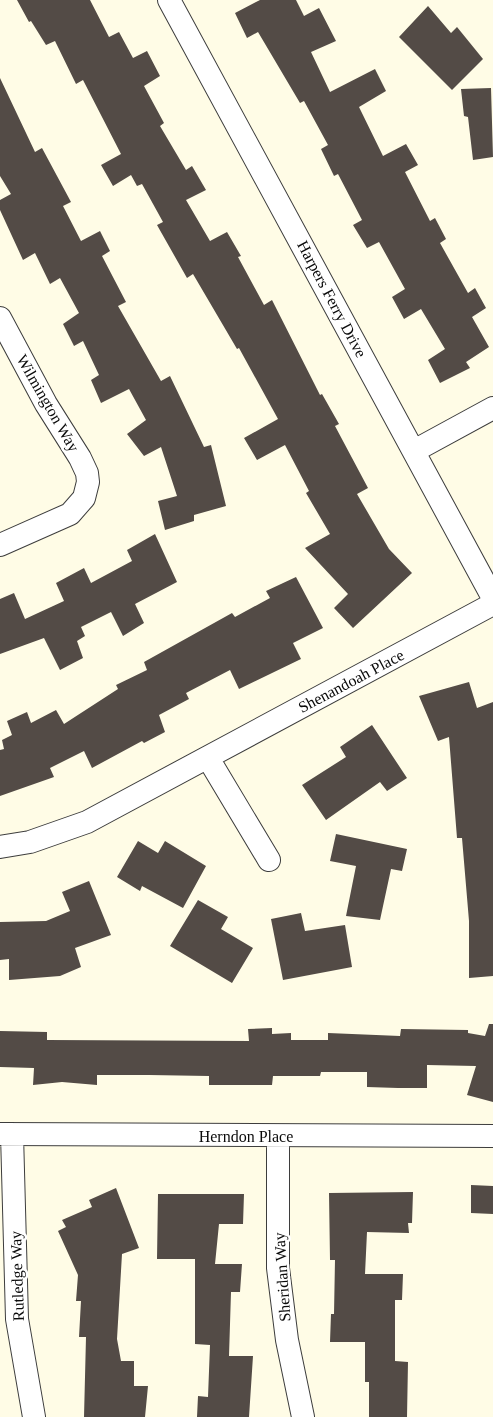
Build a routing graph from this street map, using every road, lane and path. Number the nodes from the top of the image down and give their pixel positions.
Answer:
1 (170, 0) edge
2 (0, 318) edge
3 (493, 408) edge
4 (414, 451) junction
5 (0, 545) edge
6 (493, 598) edge
7 (493, 604) edge
8 (208, 758) junction
9 (0, 847) edge
10 (269, 860) dead end
11 (6, 1134) edge
12 (278, 1136) junction
13 (493, 1136) edge
14 (34, 1417) edge
15 (303, 1417) edge

1 - 4 street, Harpers Ferry Drive
2 - 5 street, Wilmington Way
3 - 4 street
4 - 6 street, Harpers Ferry Drive
7 - 8 street, Shenandoah Place
8 - 9 street, Shenandoah Place
8 - 10 street
11 - 12 street, Herndon Place
11 - 14 street, Rutledge Way
12 - 13 street, Herndon Place
12 - 15 street, Sheridan Way

